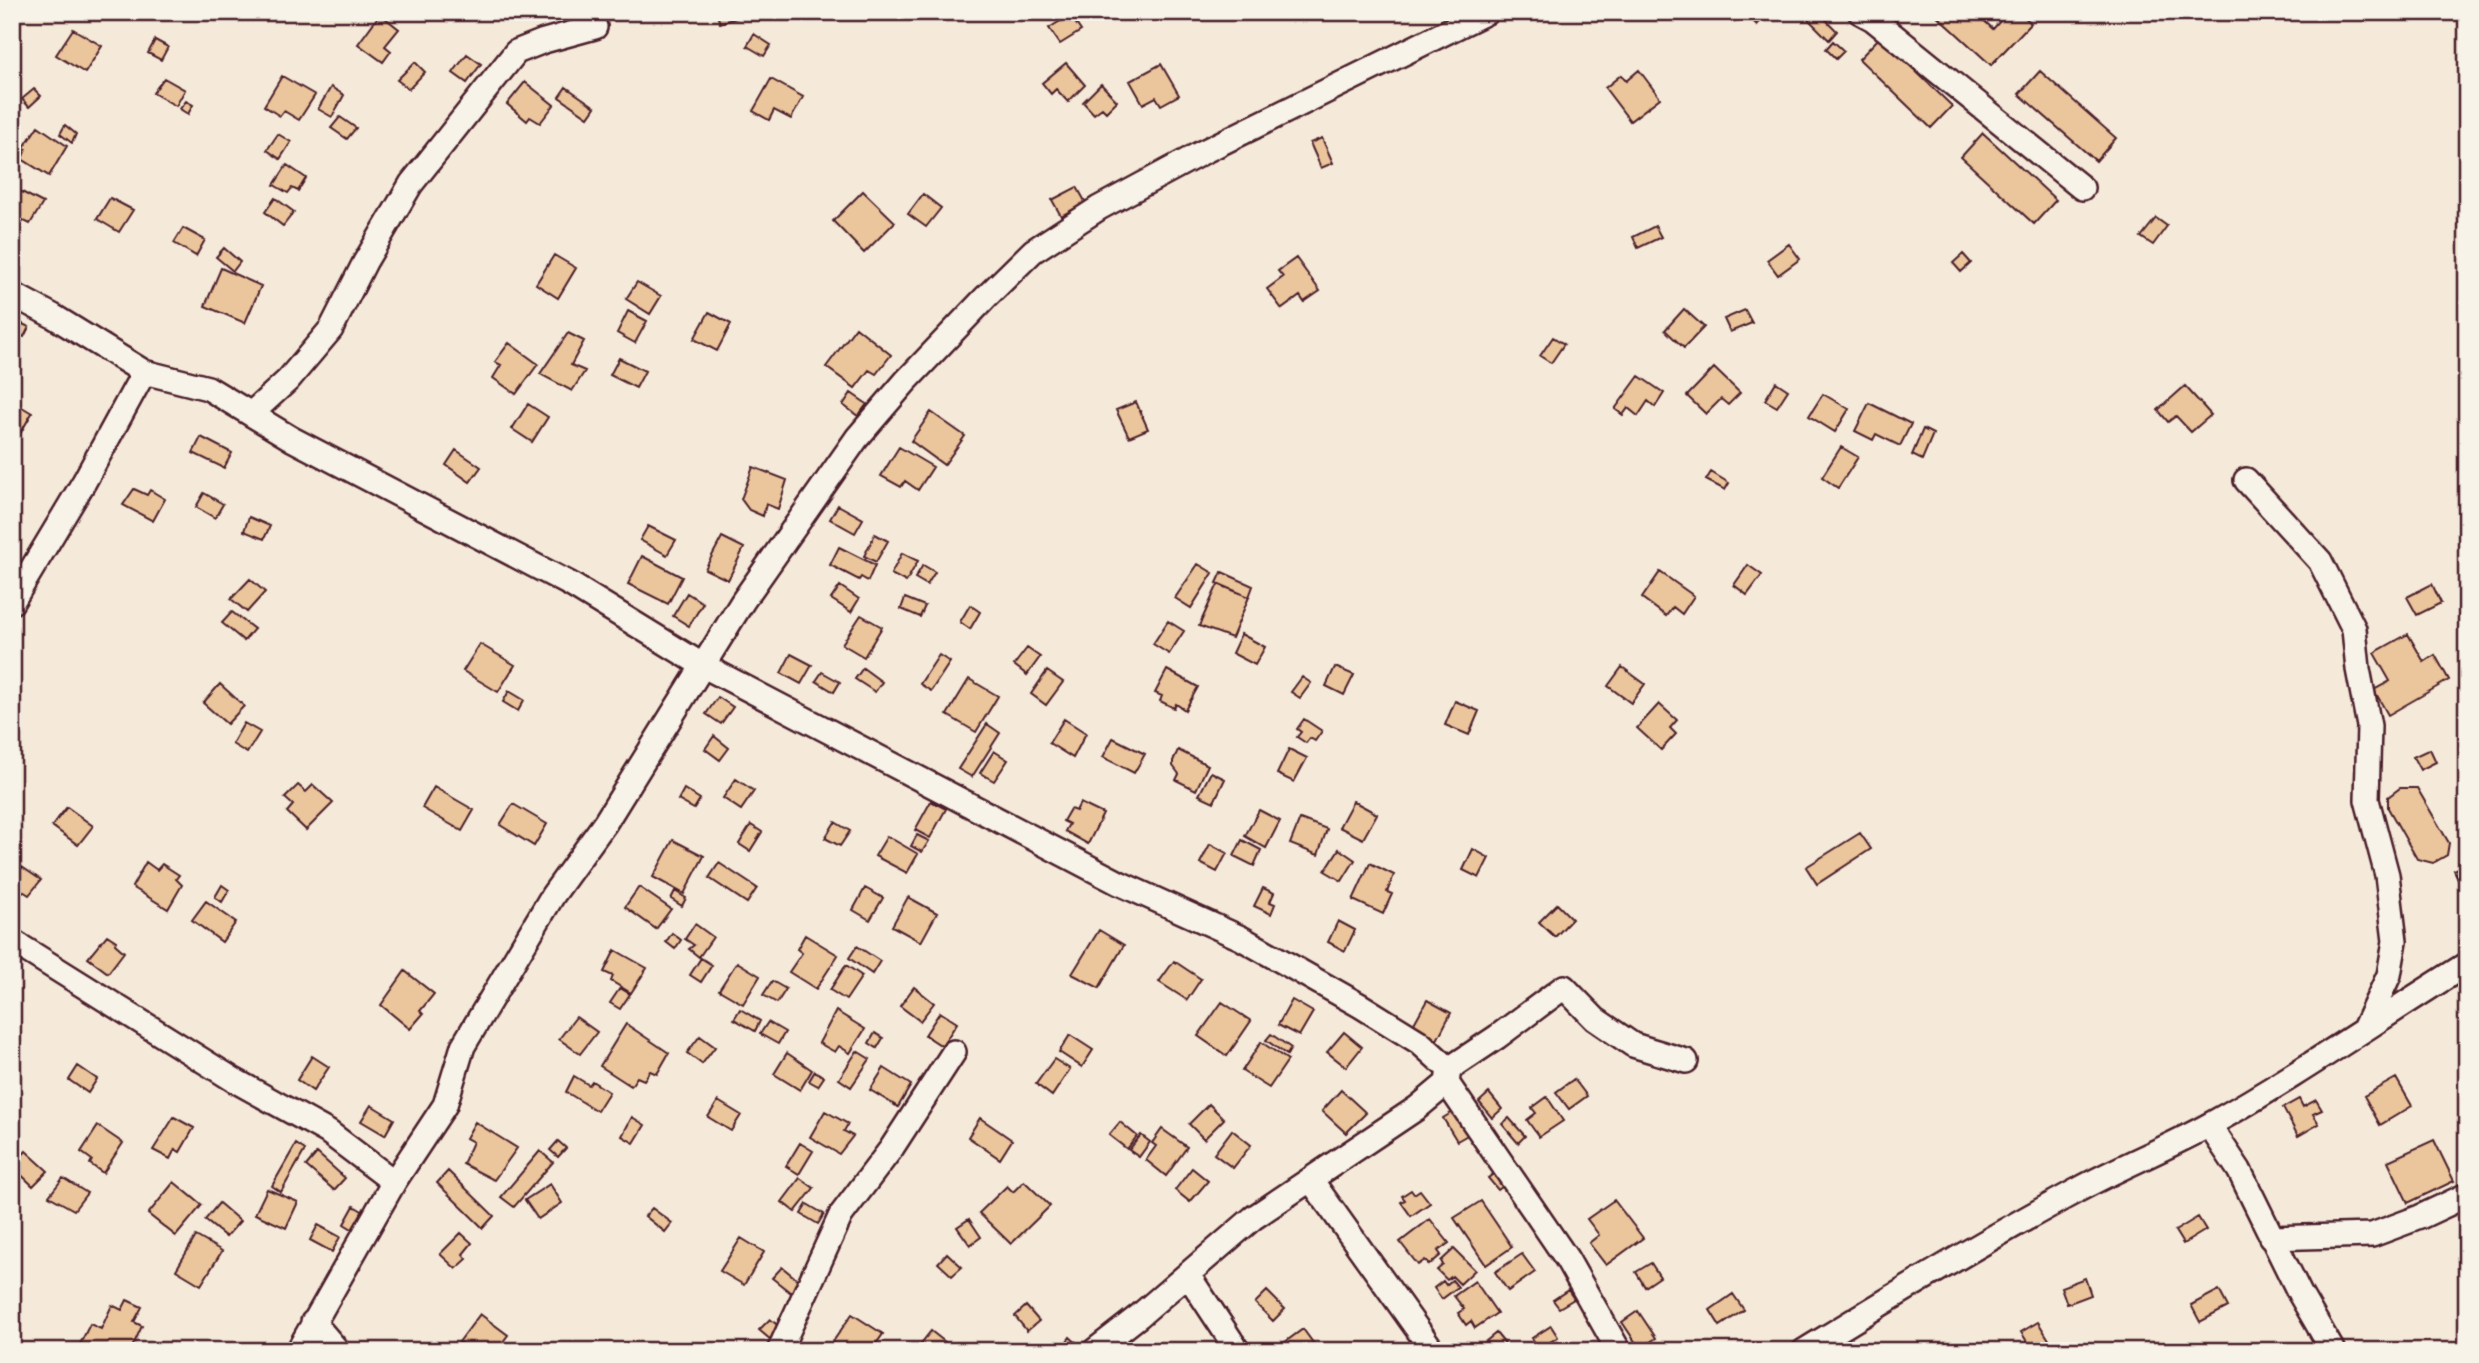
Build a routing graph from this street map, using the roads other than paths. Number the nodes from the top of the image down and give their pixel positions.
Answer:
1 (1487, 12) edge
2 (1860, 12) edge
3 (595, 27) dead end
4 (2082, 188) dead end
5 (12, 294) edge
6 (144, 372) junction
7 (252, 413) junction
8 (2246, 480) dead end
9 (12, 602) edge
10 (702, 665) junction
11 (12, 941) edge
12 (2467, 964) edge
13 (2364, 1029) junction
14 (954, 1052) dead end
15 (1686, 1061) dead end
16 (1448, 1076) junction
17 (2209, 1125) junction
18 (1311, 1180) junction
19 (394, 1182) junction
20 (2467, 1195) edge
21 (2271, 1238) junction
22 (1188, 1275) junction
23 (313, 1322) junction
24 (298, 1351) edge
25 (338, 1351) edge
26 (779, 1351) edge
27 (1094, 1351) edge
28 (1238, 1351) edge
29 (1433, 1351) edge
30 (1619, 1351) edge
31 (1804, 1351) edge
32 (2333, 1351) edge

1 - 10 street
2 - 4 street
3 - 7 street
5 - 6 street
6 - 7 street
6 - 9 street
7 - 10 street
8 - 13 street
10 - 16 street
10 - 19 street
11 - 19 street
12 - 13 street
13 - 17 street
14 - 26 street
15 - 16 street
16 - 18 street
16 - 30 street
17 - 21 street
17 - 31 street
18 - 22 street
18 - 29 street
19 - 23 street
20 - 21 street
21 - 32 street
22 - 27 street
22 - 28 street
23 - 24 street
23 - 25 street

